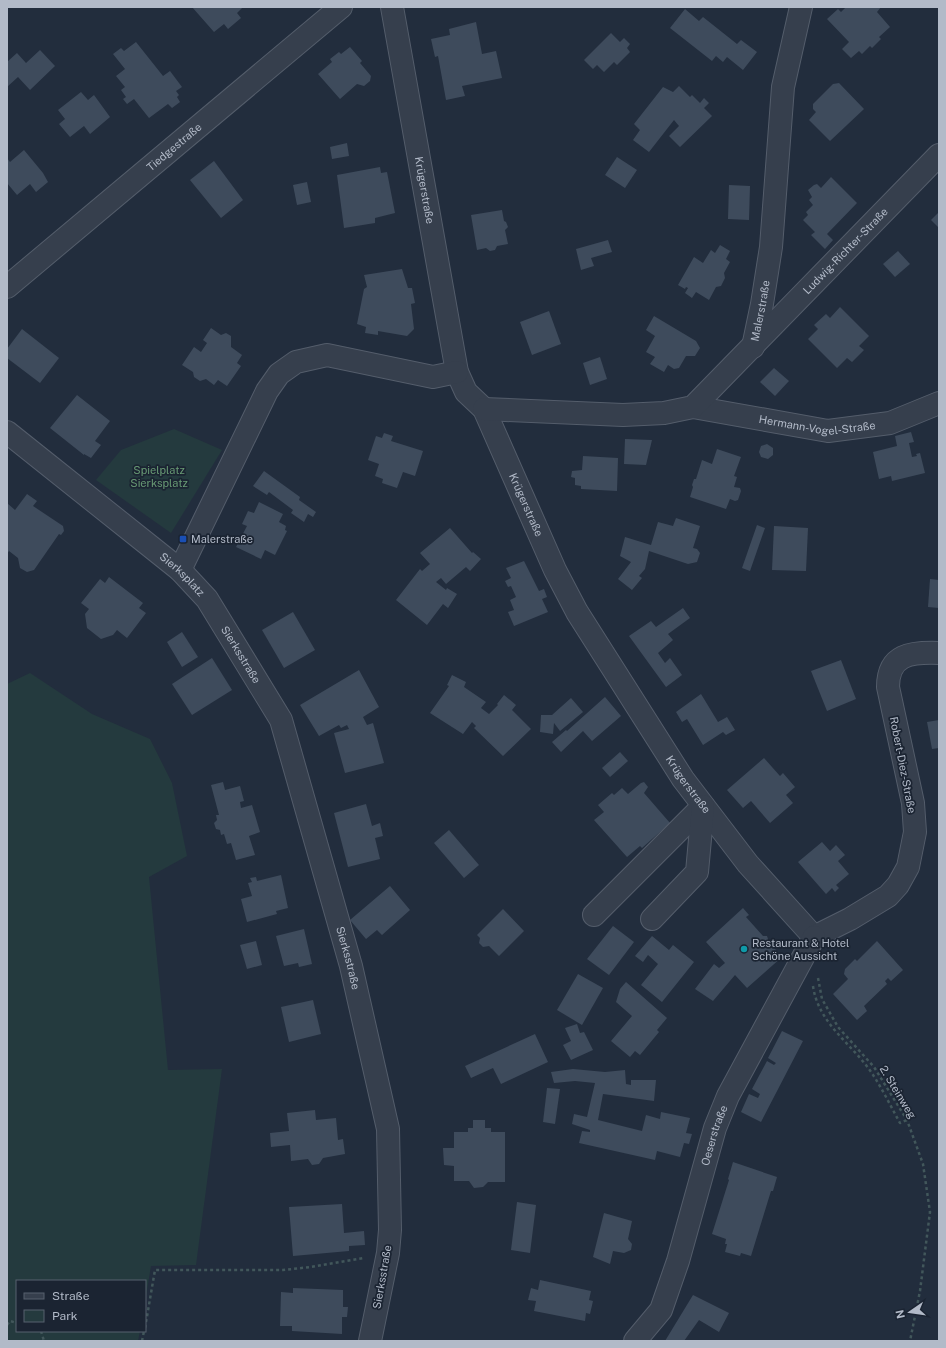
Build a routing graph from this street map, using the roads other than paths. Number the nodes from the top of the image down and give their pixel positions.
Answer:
1 (341, 7) edge
2 (392, 7) edge
3 (801, 7) edge
4 (939, 155) edge
5 (7, 287) edge
6 (752, 348) junction
7 (457, 372) junction
8 (939, 403) edge
9 (693, 406) junction
10 (484, 409) junction
11 (7, 432) edge
12 (180, 570) junction
13 (207, 599) joint
14 (939, 653) edge
15 (703, 806) junction
16 (594, 915) dead end
17 (652, 919) dead end
18 (814, 937) junction
19 (370, 1341) edge
20 (635, 1341) edge

1 - 5 street, Tiedgestraße
2 - 7 street, Krügerstraße
3 - 6 street, Malerstraße
4 - 6 street, Ludwig-Richter-Straße
6 - 9 street, Malerstraße
7 - 10 street, Krügerstraße
7 - 12 street
8 - 9 street, Hermann-Vogel-Straße
9 - 10 street
10 - 15 street, Krügerstraße
11 - 12 street, Sierksplatz
12 - 13 street, Sierksplatz
13 - 19 street, Sierksstraße
14 - 18 street, Robert-Diez-Straße
15 - 16 street
15 - 17 street
15 - 18 street, Krügerstraße
18 - 20 street, Oeserstraße

